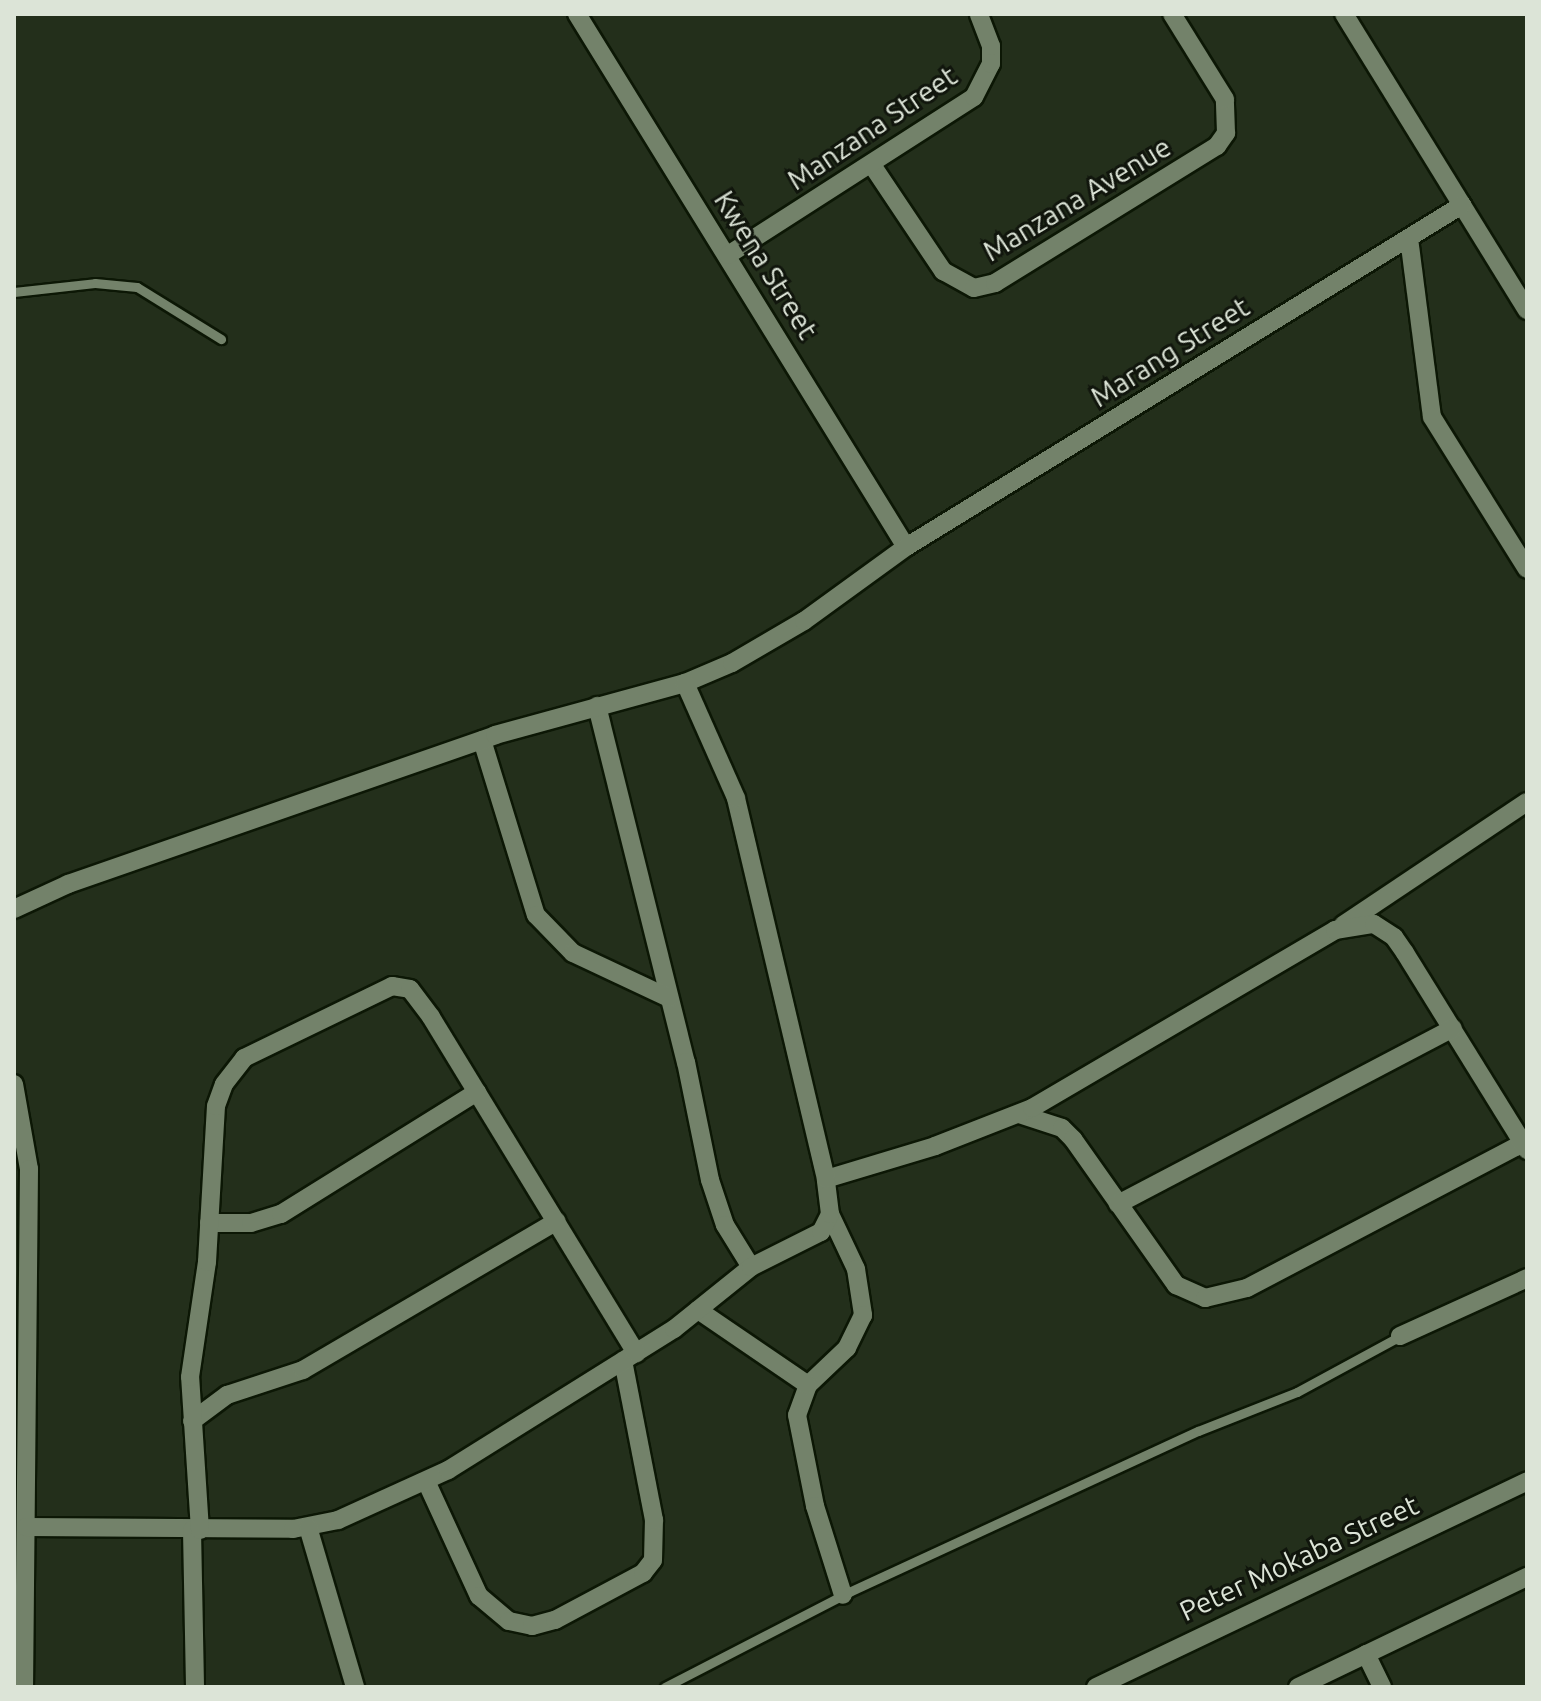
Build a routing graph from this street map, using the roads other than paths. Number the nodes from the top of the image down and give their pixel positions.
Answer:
1 (577, 14) edge
2 (979, 14) edge
3 (1172, 14) edge
4 (1344, 14) edge
5 (872, 165) junction
6 (1462, 205) junction
7 (1409, 238) junction
8 (728, 255) junction
9 (14, 292) edge
10 (1527, 310) edge
11 (221, 339) dead end
12 (906, 547) junction
13 (1527, 569) edge
14 (685, 683) junction
15 (597, 706) junction
16 (482, 740) junction
17 (1527, 802) edge
18 (14, 909) edge
19 (1335, 930) junction
20 (669, 998) junction
21 (1453, 1028) junction
22 (14, 1084) edge
23 (477, 1092) junction
24 (1019, 1114) junction
25 (1525, 1146) edge
26 (826, 1179) junction
27 (1118, 1204) junction
28 (830, 1214) junction
29 (557, 1221) junction
30 (209, 1223) junction
31 (751, 1267) junction
32 (1527, 1278) edge
33 (698, 1310) junction
34 (1400, 1336) joint
35 (630, 1357) junction
36 (808, 1385) junction
37 (192, 1421) junction
38 (426, 1481) junction
39 (1527, 1481) edge
40 (26, 1527) junction
41 (308, 1527) junction
42 (196, 1530) junction
43 (1526, 1581) edge
44 (843, 1595) junction
45 (1366, 1654) junction
46 (24, 1687) edge
47 (195, 1687) edge
48 (355, 1687) edge
49 (665, 1687) edge
50 (1096, 1687) edge
51 (1298, 1687) edge
52 (1382, 1687) edge

1 - 8 street, Kwena Street
2 - 5 street, Manzana Street
3 - 5 street, Manzana Avenue
4 - 6 street
5 - 8 street, Manzana Street
6 - 7 street, Marang Street
6 - 10 street
7 - 12 street, Marang Street
7 - 13 street
8 - 12 street, Kwena Street
9 - 11 lane
12 - 14 street, Marang Street
14 - 15 street, Marang Street
14 - 26 street
15 - 16 street, Marang Street
15 - 20 street
16 - 18 street, Marang Street
16 - 20 street
17 - 19 street
19 - 21 street
19 - 24 street
20 - 31 street
21 - 25 street
21 - 27 street
22 - 40 street
23 - 29 street
23 - 30 street
23 - 30 street
24 - 26 street
24 - 27 street
25 - 27 street
26 - 28 street
28 - 31 street
28 - 36 street
29 - 35 street
29 - 37 street
30 - 37 street
31 - 33 street
32 - 34 street
33 - 35 street
33 - 36 street
34 - 44 lane
35 - 38 street
35 - 38 street
36 - 44 street
37 - 42 street
38 - 41 street
39 - 50 street, Peter Mokaba Street
40 - 42 street
40 - 46 street
41 - 42 street
41 - 48 street
42 - 47 street
43 - 45 street
44 - 49 lane
45 - 51 street
45 - 52 street

